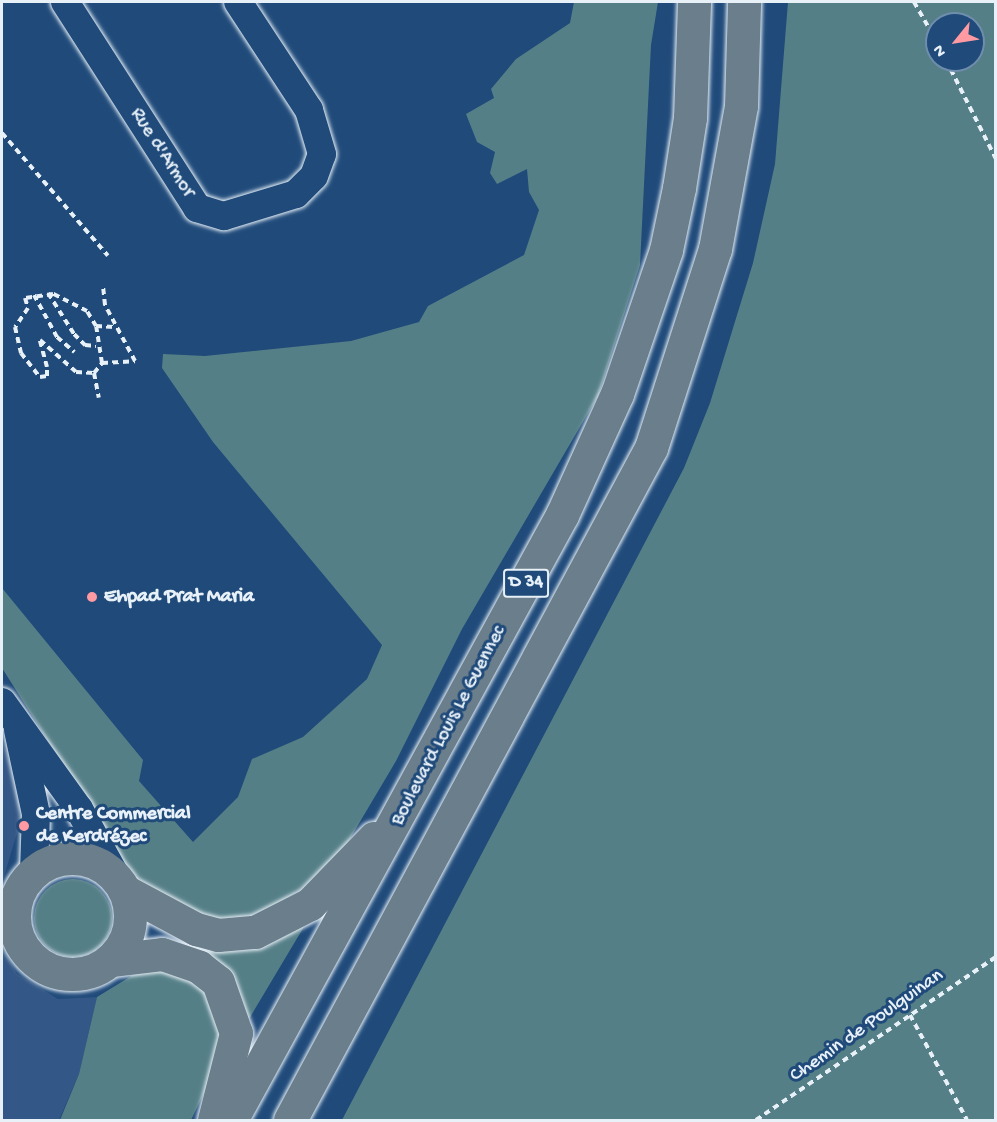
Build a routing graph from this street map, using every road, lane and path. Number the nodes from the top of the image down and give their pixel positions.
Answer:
1 (65, 2) edge
2 (238, 2) edge
3 (694, 2) edge
4 (744, 2) edge
5 (914, 2) edge
6 (925, 21) edge
7 (952, 72) edge
8 (2, 133) edge
9 (996, 159) edge
10 (108, 256) dead end
11 (103, 286) dead end
12 (48, 293) junction
13 (34, 295) junction
14 (96, 326) junction
15 (114, 327) junction
16 (96, 346) junction
17 (74, 352) dead end
18 (102, 363) junction
19 (94, 373) junction
20 (99, 398) dead end
21 (9, 712) edge
22 (410, 799) junction
23 (34, 871) junction
24 (121, 885) junction
25 (996, 957) edge
26 (111, 960) junction
27 (910, 1015) junction
28 (214, 1120) edge
29 (231, 1120) edge
30 (290, 1120) edge
31 (756, 1120) edge
32 (967, 1120) edge

1 - 2 street, Rue d'Armor
3 - 22 main road, Boulevard Louis Le Guennec / D 34
4 - 30 main road, D 34
5 - 6 path
7 - 9 path
8 - 10 path
11 - 15 path
12 - 13 path
12 - 14 path
12 - 16 path
13 - 17 path
13 - 19 path
14 - 15 path
14 - 16 path
15 - 18 path
16 - 18 path
18 - 19 path
19 - 20 path
21 - 23 street
21 - 24 street
22 - 24 main road
22 - 29 main road, Boulevard Louis Le Guennec / D 34
23 - 24 main road
23 - 26 main road
24 - 26 main road
25 - 27 path, Chemin de Poulguinan
26 - 28 main road
27 - 31 path, Chemin de Poulguinan
27 - 32 path

